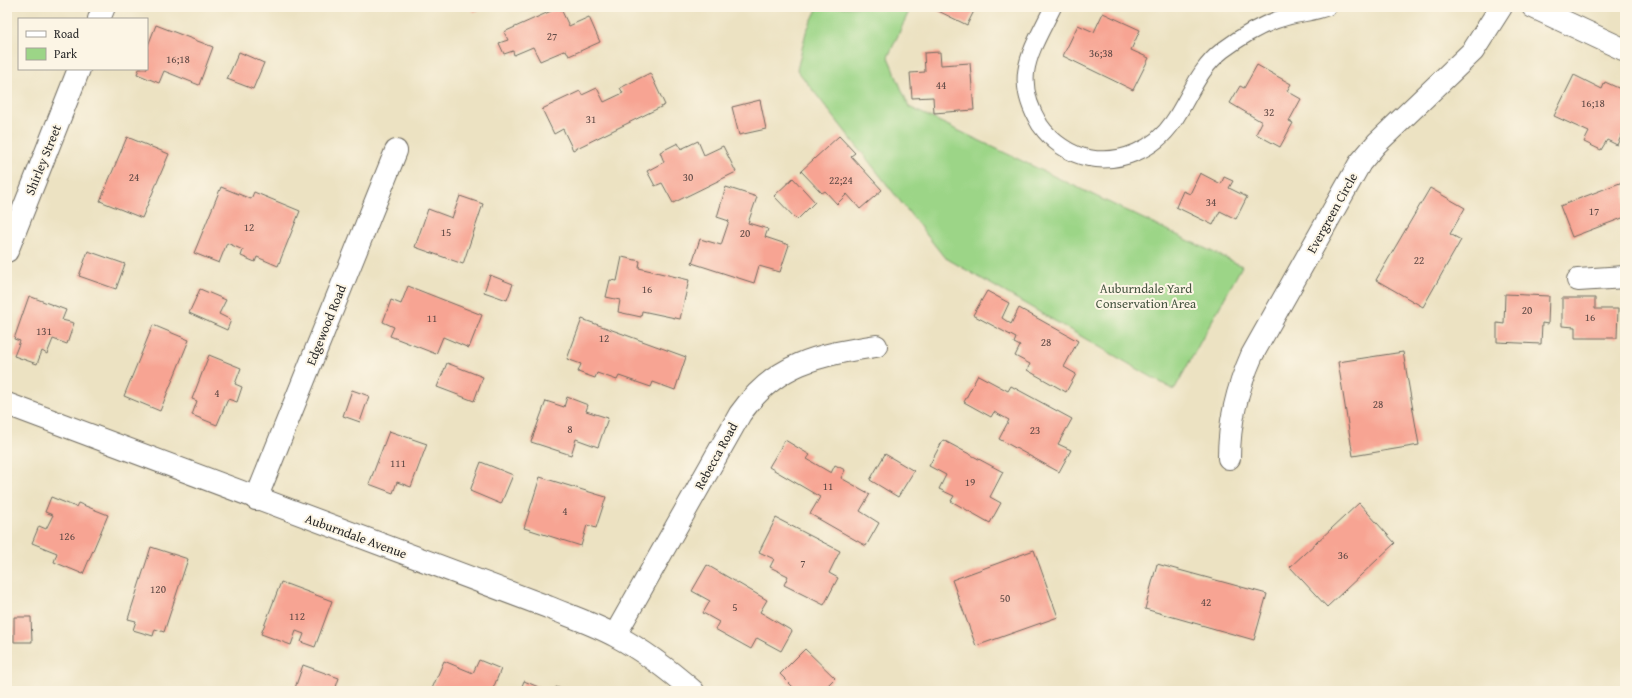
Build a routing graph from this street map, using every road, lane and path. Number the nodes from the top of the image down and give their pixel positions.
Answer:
1 (104, 7) edge
2 (1053, 7) edge
3 (1328, 7) edge
4 (1501, 7) edge
5 (1533, 7) edge
6 (99, 18) edge
7 (1625, 50) edge
8 (80, 70) edge
9 (396, 152) dead end
10 (7, 251) edge
11 (1625, 277) edge
12 (1578, 280) dead end
13 (876, 346) dead end
14 (7, 404) edge
15 (1229, 458) dead end
16 (256, 498) junction
17 (615, 635) junction
18 (693, 691) edge

1 - 6 street
2 - 3 lane
4 - 15 street, Evergreen Circle
5 - 7 street
8 - 10 street, Shirley Street
9 - 16 street, Edgewood Road
11 - 12 street
13 - 17 street, Rebecca Road
14 - 16 street, Auburndale Avenue
16 - 17 street, Auburndale Avenue
17 - 18 street, Auburndale Avenue

